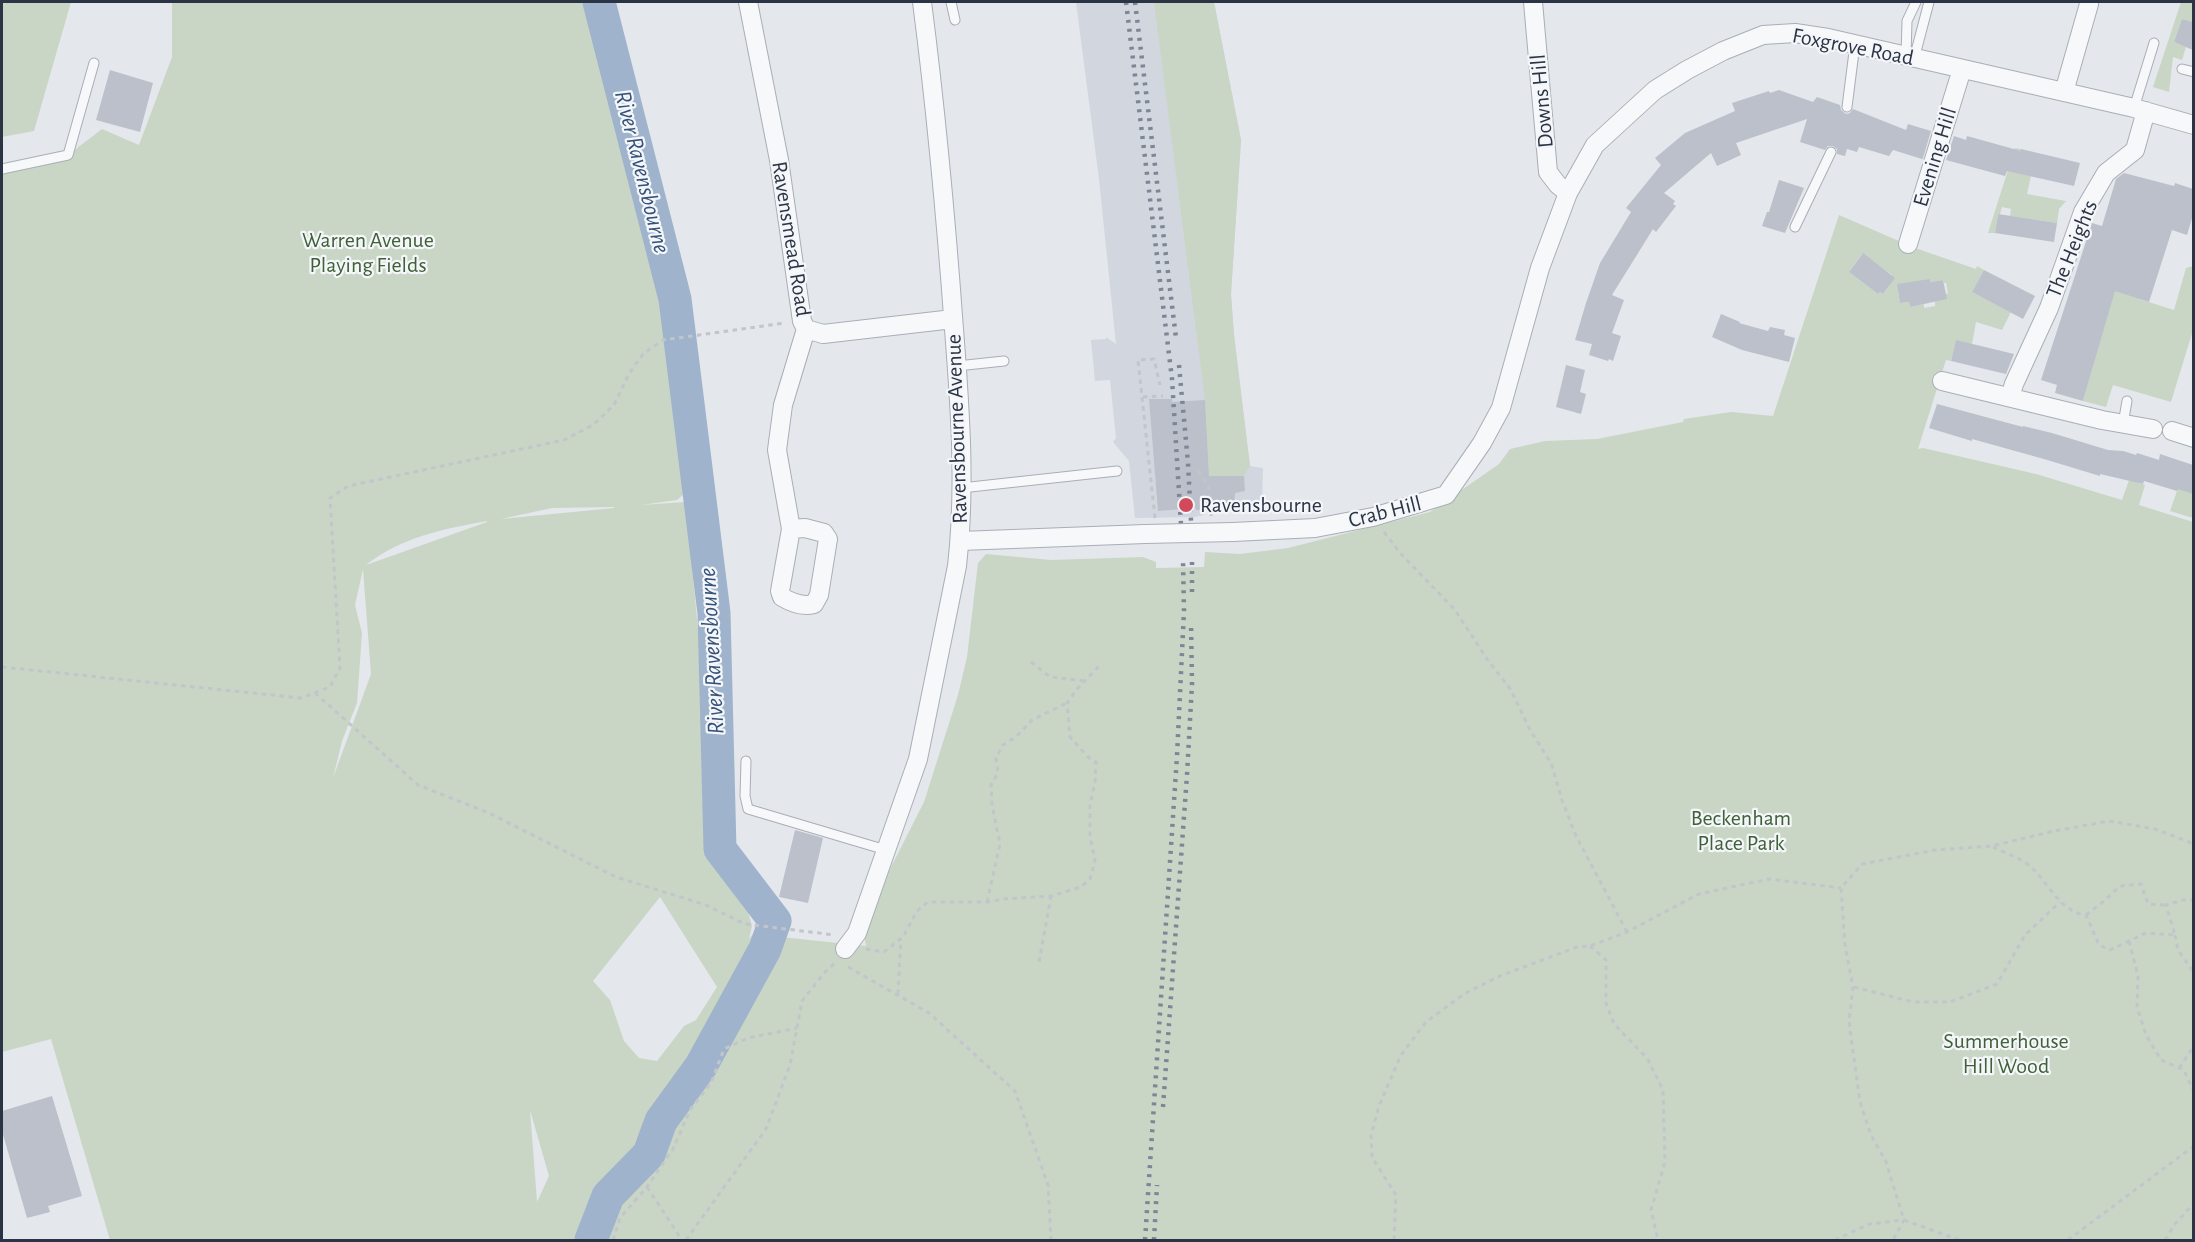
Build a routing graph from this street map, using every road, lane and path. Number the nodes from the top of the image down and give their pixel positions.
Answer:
1 (748, 2) edge
2 (922, 2) edge
3 (951, 2) edge
4 (1533, 2) edge
5 (1916, 2) edge
6 (1929, 2) edge
7 (2089, 4) dead end
8 (955, 20) dead end
9 (2154, 43) dead end
10 (1855, 44) junction
11 (1910, 57) junction
12 (94, 63) dead end
13 (1962, 69) junction
14 (2182, 69) dead end
15 (2193, 72) edge
16 (2064, 92) junction
17 (1846, 107) dead end
18 (2140, 110) junction
19 (2193, 125) edge
20 (1832, 152) dead end
21 (2, 169) edge
22 (1568, 193) junction
23 (1795, 227) dead end
24 (1908, 244) dead end
25 (953, 319) junction
26 (804, 325) junction
27 (1004, 361) dead end
28 (957, 366) junction
29 (1942, 381) dead end
30 (1160, 385) dead end
31 (1163, 396) dead end
32 (1143, 397) junction
33 (2010, 397) junction
34 (2127, 401) dead end
35 (2123, 424) junction
36 (2153, 429) dead end
37 (2172, 431) dead end
38 (2193, 438) edge
39 (1117, 471) dead end
40 (1198, 471) dead end
41 (961, 488) junction
42 (1211, 516) dead end
43 (1155, 518) dead end
44 (791, 529) dead end
45 (1383, 531) dead end
46 (960, 541) junction
47 (1031, 662) dead end
48 (1100, 665) dead end
49 (2, 667) edge
50 (1085, 681) junction
51 (315, 693) junction
52 (1067, 703) junction
53 (746, 761) dead end
54 (1992, 846) junction
55 (2193, 846) edge
56 (886, 850) junction
57 (1840, 888) junction
58 (1052, 896) junction
59 (2193, 900) edge
60 (987, 902) junction
61 (2060, 902) junction
62 (2166, 905) junction
63 (2086, 915) junction
64 (1627, 932) junction
65 (2175, 935) junction
66 (901, 939) junction
67 (2129, 941) junction
68 (1590, 946) junction
69 (852, 949) junction
70 (1039, 962) dead end
71 (2193, 973) edge
72 (1853, 987) junction
73 (898, 995) junction
74 (797, 1028) junction
75 (2193, 1046) edge
76 (2179, 1068) junction
77 (2193, 1092) edge
78 (2193, 1146) edge
79 (647, 1187) junction
80 (2193, 1203) edge
81 (1904, 1220) junction
82 (613, 1240) edge
83 (684, 1240) edge
84 (1051, 1240) edge
85 (1394, 1240) edge
86 (1658, 1240) edge
87 (1835, 1240) edge
88 (1893, 1240) edge
89 (1959, 1240) edge
90 (2068, 1240) edge
91 (2165, 1240) edge

1 - 26 street, Ravensmead Road
2 - 25 street, Ravensbourne Avenue
3 - 8 lane
4 - 22 street, Downs Hill
5 - 11 lane
6 - 11 lane
7 - 16 street
9 - 18 lane
10 - 11 street, Foxgrove Road
10 - 17 lane
10 - 22 street, Foxgrove Road
11 - 13 street, Foxgrove Road
12 - 21 lane
13 - 16 street, Foxgrove Road
13 - 24 street, Evening Hill
14 - 15 lane
16 - 18 street, Foxgrove Road
18 - 19 street, Foxgrove Road
18 - 33 street, The Heights
20 - 23 lane
22 - 46 street, Crab Hill, bridge
25 - 26 street, Ravensmead Road
25 - 28 street, Ravensbourne Avenue
26 - 44 street
26 - 51 path
27 - 28 lane
28 - 41 street, Ravensbourne Avenue
29 - 33 street
30 - 32 path
31 - 32 path
32 - 43 path
33 - 35 street
34 - 35 lane
35 - 36 street
37 - 38 street
39 - 41 lane
40 - 42 path
41 - 46 street, Ravensbourne Avenue
45 - 64 path
46 - 56 street, Ravensbourne Avenue
47 - 50 path
48 - 50 path
49 - 51 path
50 - 52 path
51 - 69 path
52 - 58 path
52 - 60 path
53 - 56 lane
54 - 55 path
54 - 57 path
54 - 61 path
56 - 69 street, Ravensbourne Avenue
57 - 64 path
57 - 72 path
58 - 60 path
58 - 70 path
59 - 62 path
60 - 66 path
61 - 63 path
61 - 72 path
62 - 63 path
62 - 65 path
63 - 67 path
64 - 68 path
65 - 67 path
65 - 71 path
66 - 69 path
66 - 73 path
67 - 76 path
68 - 85 path
68 - 86 path
69 - 73 path
69 - 74 path
72 - 81 path
73 - 84 path
74 - 79 path
74 - 83 path
75 - 76 path
76 - 77 path
78 - 90 path
79 - 82 path
79 - 83 path
80 - 91 path
81 - 87 path
81 - 88 path
81 - 89 path

